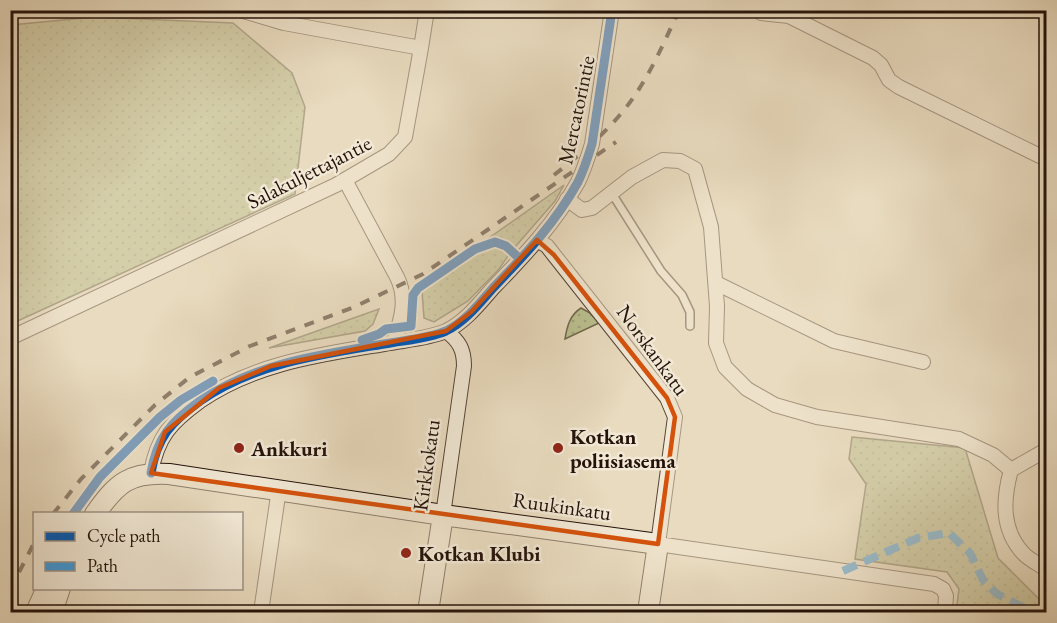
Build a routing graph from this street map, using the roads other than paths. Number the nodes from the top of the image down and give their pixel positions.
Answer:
1 (426, 10) edge
2 (612, 10) edge
3 (243, 11) edge
4 (757, 12) edge
5 (421, 48) junction
6 (1047, 159) edge
7 (345, 180) junction
8 (611, 192) junction
9 (567, 199) junction
10 (537, 240) junction
11 (716, 283) junction
12 (690, 326) dead end
13 (446, 331) junction
14 (10, 338) edge
15 (394, 342) junction
16 (923, 362) dead end
17 (1047, 450) edge
18 (1011, 470) junction
19 (151, 474) junction
20 (279, 489) junction
21 (95, 512) edge
22 (443, 515) junction
23 (658, 544) junction
24 (1047, 569) edge
25 (46, 590) edge
26 (59, 590) edge
27 (945, 611) edge
28 (36, 612) edge
29 (52, 612) edge
30 (261, 612) edge
31 (428, 612) edge
32 (648, 612) edge

1 - 5 street, Salakuljettajantie
2 - 9 street, Mercatorintie
3 - 5 street
4 - 6 street
5 - 7 street, Salakuljettajantie
7 - 14 street, Salakuljettajantie
7 - 15 street
8 - 9 street
8 - 11 street
8 - 12 lane
9 - 10 street, Mercatorintie
10 - 13 street, Mercatorintie
10 - 23 street, Norskankatu
11 - 16 street
11 - 18 street
13 - 15 street, Mercatorintie
13 - 22 street, Kirkkokatu
15 - 19 street
17 - 18 street
18 - 24 street
19 - 20 street, Ruukinkatu
19 - 21 street
20 - 22 street, Ruukinkatu
20 - 30 street
22 - 23 street, Ruukinkatu
22 - 31 street, Kirkkokatu
23 - 27 street, Ruukinkatu
23 - 32 street
25 - 28 street
26 - 29 street

